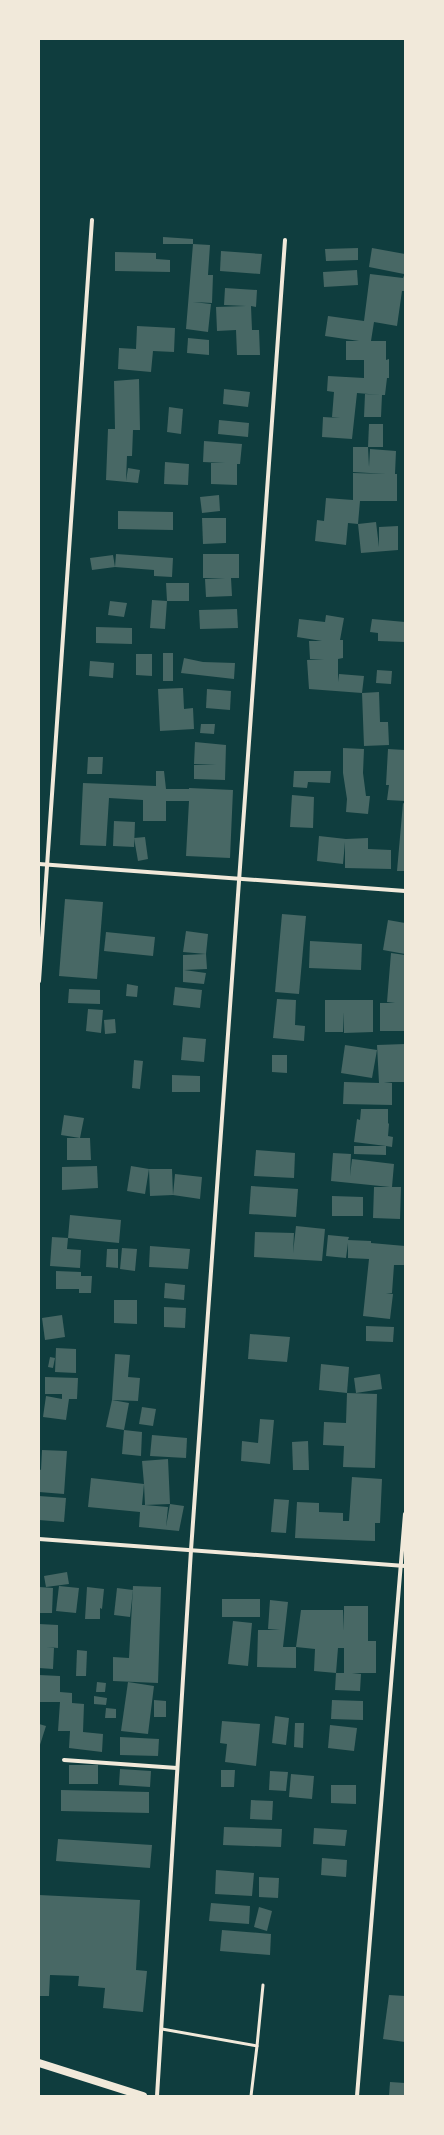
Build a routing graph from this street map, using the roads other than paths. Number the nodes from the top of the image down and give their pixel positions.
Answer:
1 (92, 220) dead end
2 (285, 240) dead end
3 (39, 864) edge
4 (47, 864) junction
5 (240, 879) junction
6 (405, 891) edge
7 (39, 981) edge
8 (405, 1514) edge
9 (39, 1539) edge
10 (192, 1550) junction
11 (403, 1566) edge
12 (64, 1760) dead end
13 (177, 1768) junction
14 (263, 1985) dead end
15 (162, 2030) junction
16 (257, 2046) junction
17 (39, 2063) edge
18 (143, 2096) edge
19 (157, 2096) edge
20 (251, 2096) edge
21 (356, 2096) edge

1 - 4 street
2 - 5 street
3 - 4 street
4 - 5 street
4 - 7 street
5 - 6 street
5 - 10 street
8 - 11 street
9 - 10 street
10 - 11 street
10 - 13 street
11 - 21 street
12 - 13 street
13 - 15 street
14 - 16 lane
15 - 16 lane
15 - 19 street
16 - 20 lane
17 - 18 main road

